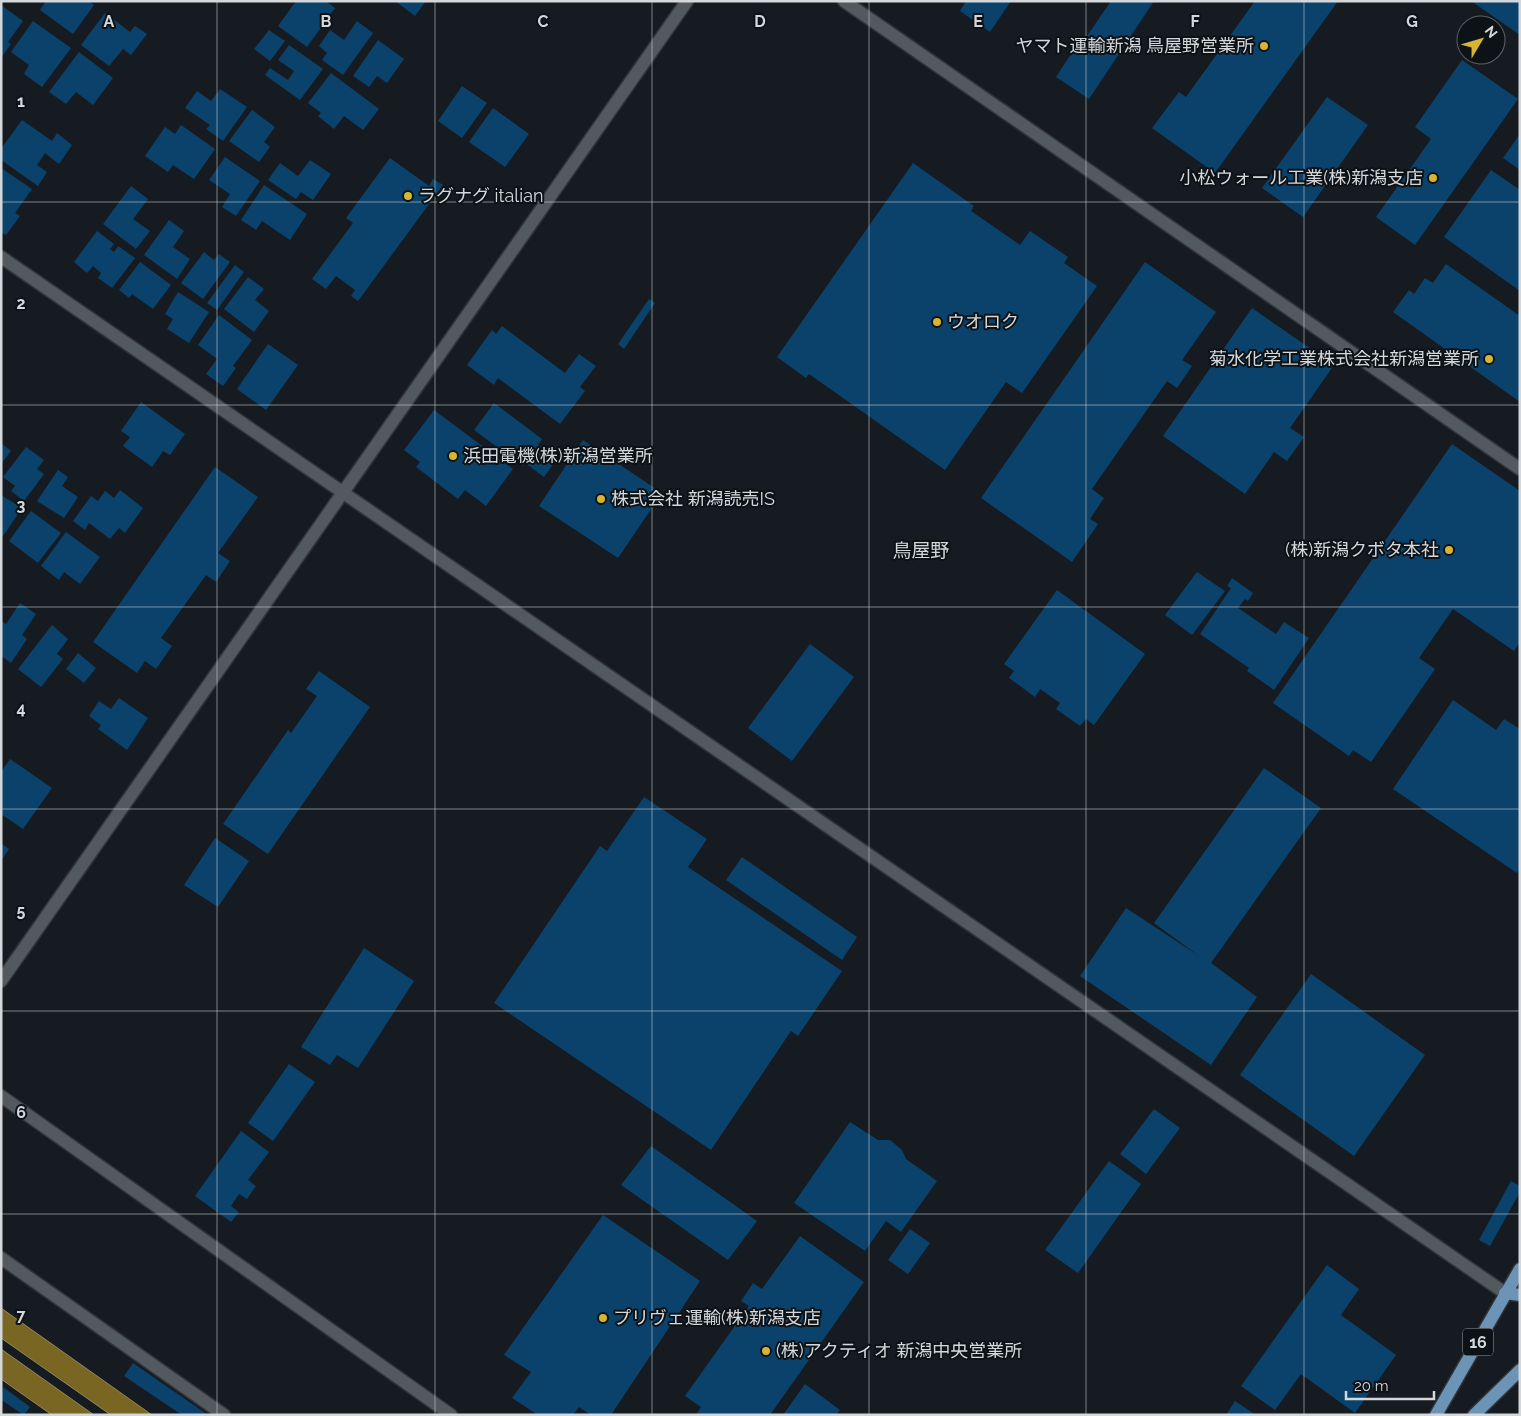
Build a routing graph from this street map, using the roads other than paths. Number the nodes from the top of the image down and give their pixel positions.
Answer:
1 (687, 1) edge
2 (844, 1) edge
3 (1, 257) edge
4 (1520, 469) edge
5 (344, 494) junction
6 (1, 981) edge
7 (1, 1096) edge
8 (1, 1258) edge
9 (1520, 1269) edge
10 (1505, 1293) junction
11 (1520, 1295) edge
12 (1520, 1370) edge
13 (224, 1415) edge
14 (451, 1415) edge
15 (1436, 1415) edge
16 (1474, 1415) edge

1 - 5 street
2 - 4 street
3 - 5 street
5 - 6 street
5 - 10 street
7 - 14 street
8 - 13 street
9 - 10 main road, 16
10 - 11 main road
10 - 15 main road, 16
12 - 16 main road

